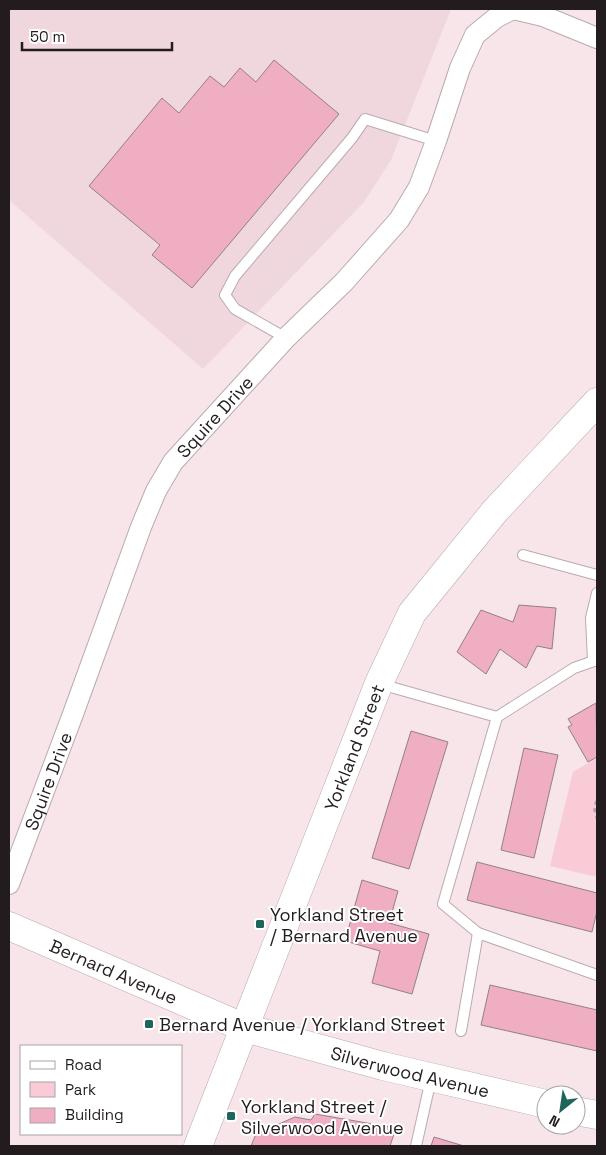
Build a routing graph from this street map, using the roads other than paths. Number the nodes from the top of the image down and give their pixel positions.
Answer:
1 (513, 9) edge
2 (597, 38) edge
3 (436, 141) junction
4 (286, 338) junction
5 (597, 402) edge
6 (523, 555) dead end
7 (597, 575) edge
8 (597, 593) edge
9 (595, 660) edge
10 (379, 683) junction
11 (497, 717) junction
12 (9, 884) edge
13 (9, 926) edge
14 (478, 933) junction
15 (597, 975) edge
16 (245, 1028) junction
17 (461, 1031) dead end
18 (431, 1077) junction
19 (536, 1102) edge
20 (198, 1146) edge
21 (416, 1146) edge

1 - 2 street, Squire Drive
1 - 3 street, Squire Drive
3 - 4 street, Squire Drive
3 - 4 lane
4 - 12 street, Squire Drive
5 - 10 street, Yorkland Street
6 - 7 lane
8 - 9 lane
9 - 11 lane
10 - 11 lane
10 - 16 street, Yorkland Street
11 - 14 lane
13 - 16 street, Bernard Avenue
14 - 15 lane
14 - 17 lane
16 - 18 street, Silverwood Avenue
16 - 20 street, Yorkland Street
18 - 19 street, Silverwood Avenue
18 - 21 lane

